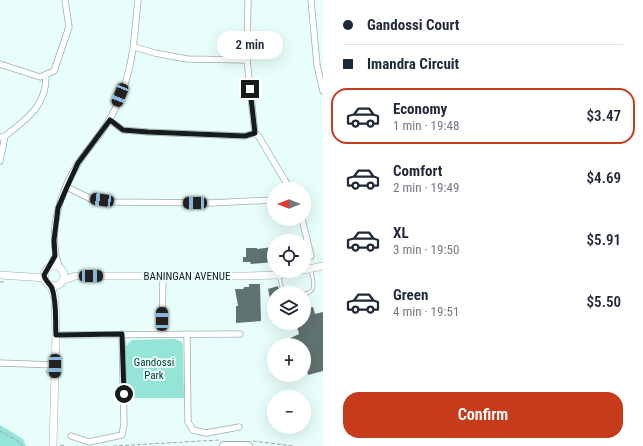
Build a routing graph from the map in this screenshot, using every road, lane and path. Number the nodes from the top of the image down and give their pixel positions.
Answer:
1 (65, 0) edge
2 (138, 0) edge
3 (248, 0) edge
4 (311, 0) edge
5 (134, 47) junction
6 (247, 60) junction
7 (0, 64) edge
8 (320, 65) edge
9 (46, 75) junction
10 (323, 91) edge
11 (110, 120) junction
12 (255, 133) junction
13 (3, 136) edge
14 (0, 161) edge
15 (286, 182) edge
16 (67, 187) junction
17 (267, 200) edge
18 (55, 256) junction
19 (323, 266) edge
20 (311, 268) edge
21 (61, 269) junction
22 (46, 272) junction
23 (0, 275) edge
24 (267, 275) edge
25 (75, 276) junction
26 (163, 276) junction
27 (311, 278) edge
28 (0, 282) edge
29 (7, 282) dead end
30 (58, 283) junction
31 (311, 292) edge
32 (122, 334) junction
33 (162, 334) junction
34 (187, 334) junction
35 (240, 334) dead end
36 (56, 335) junction
37 (0, 363) edge
38 (46, 365) junction
39 (55, 366) junction
40 (50, 380) dead end
41 (239, 427) dead end
42 (0, 431) edge
43 (71, 436) dead end
44 (225, 443) edge
45 (248, 444) edge
46 (22, 446) edge
47 (59, 446) edge
48 (113, 446) edge
49 (293, 446) edge

1 - 9 street
2 - 5 street
3 - 6 street
4 - 8 street
5 - 6 street
5 - 11 street
6 - 12 street
7 - 9 street
8 - 10 street
9 - 13 street
11 - 12 street
11 - 16 street
12 - 15 street
13 - 14 street
16 - 17 street
16 - 18 street
18 - 21 street
18 - 22 street
19 - 20 street
21 - 22 street
21 - 25 street, BANINGAN AVENUE
21 - 30 street
22 - 23 street
22 - 30 street
24 - 26 street, BANINGAN AVENUE
25 - 26 street, BANINGAN AVENUE
25 - 30 street, BANINGAN AVENUE
26 - 33 street
27 - 31 lane
28 - 29 path
30 - 36 street
32 - 33 street
32 - 36 street
32 - 43 street
33 - 34 street
34 - 35 street
34 - 41 street
36 - 39 street
37 - 38 street
38 - 39 street
38 - 40 path
39 - 47 street
42 - 46 path
44 - 45 main road
44 - 48 path
45 - 49 path

